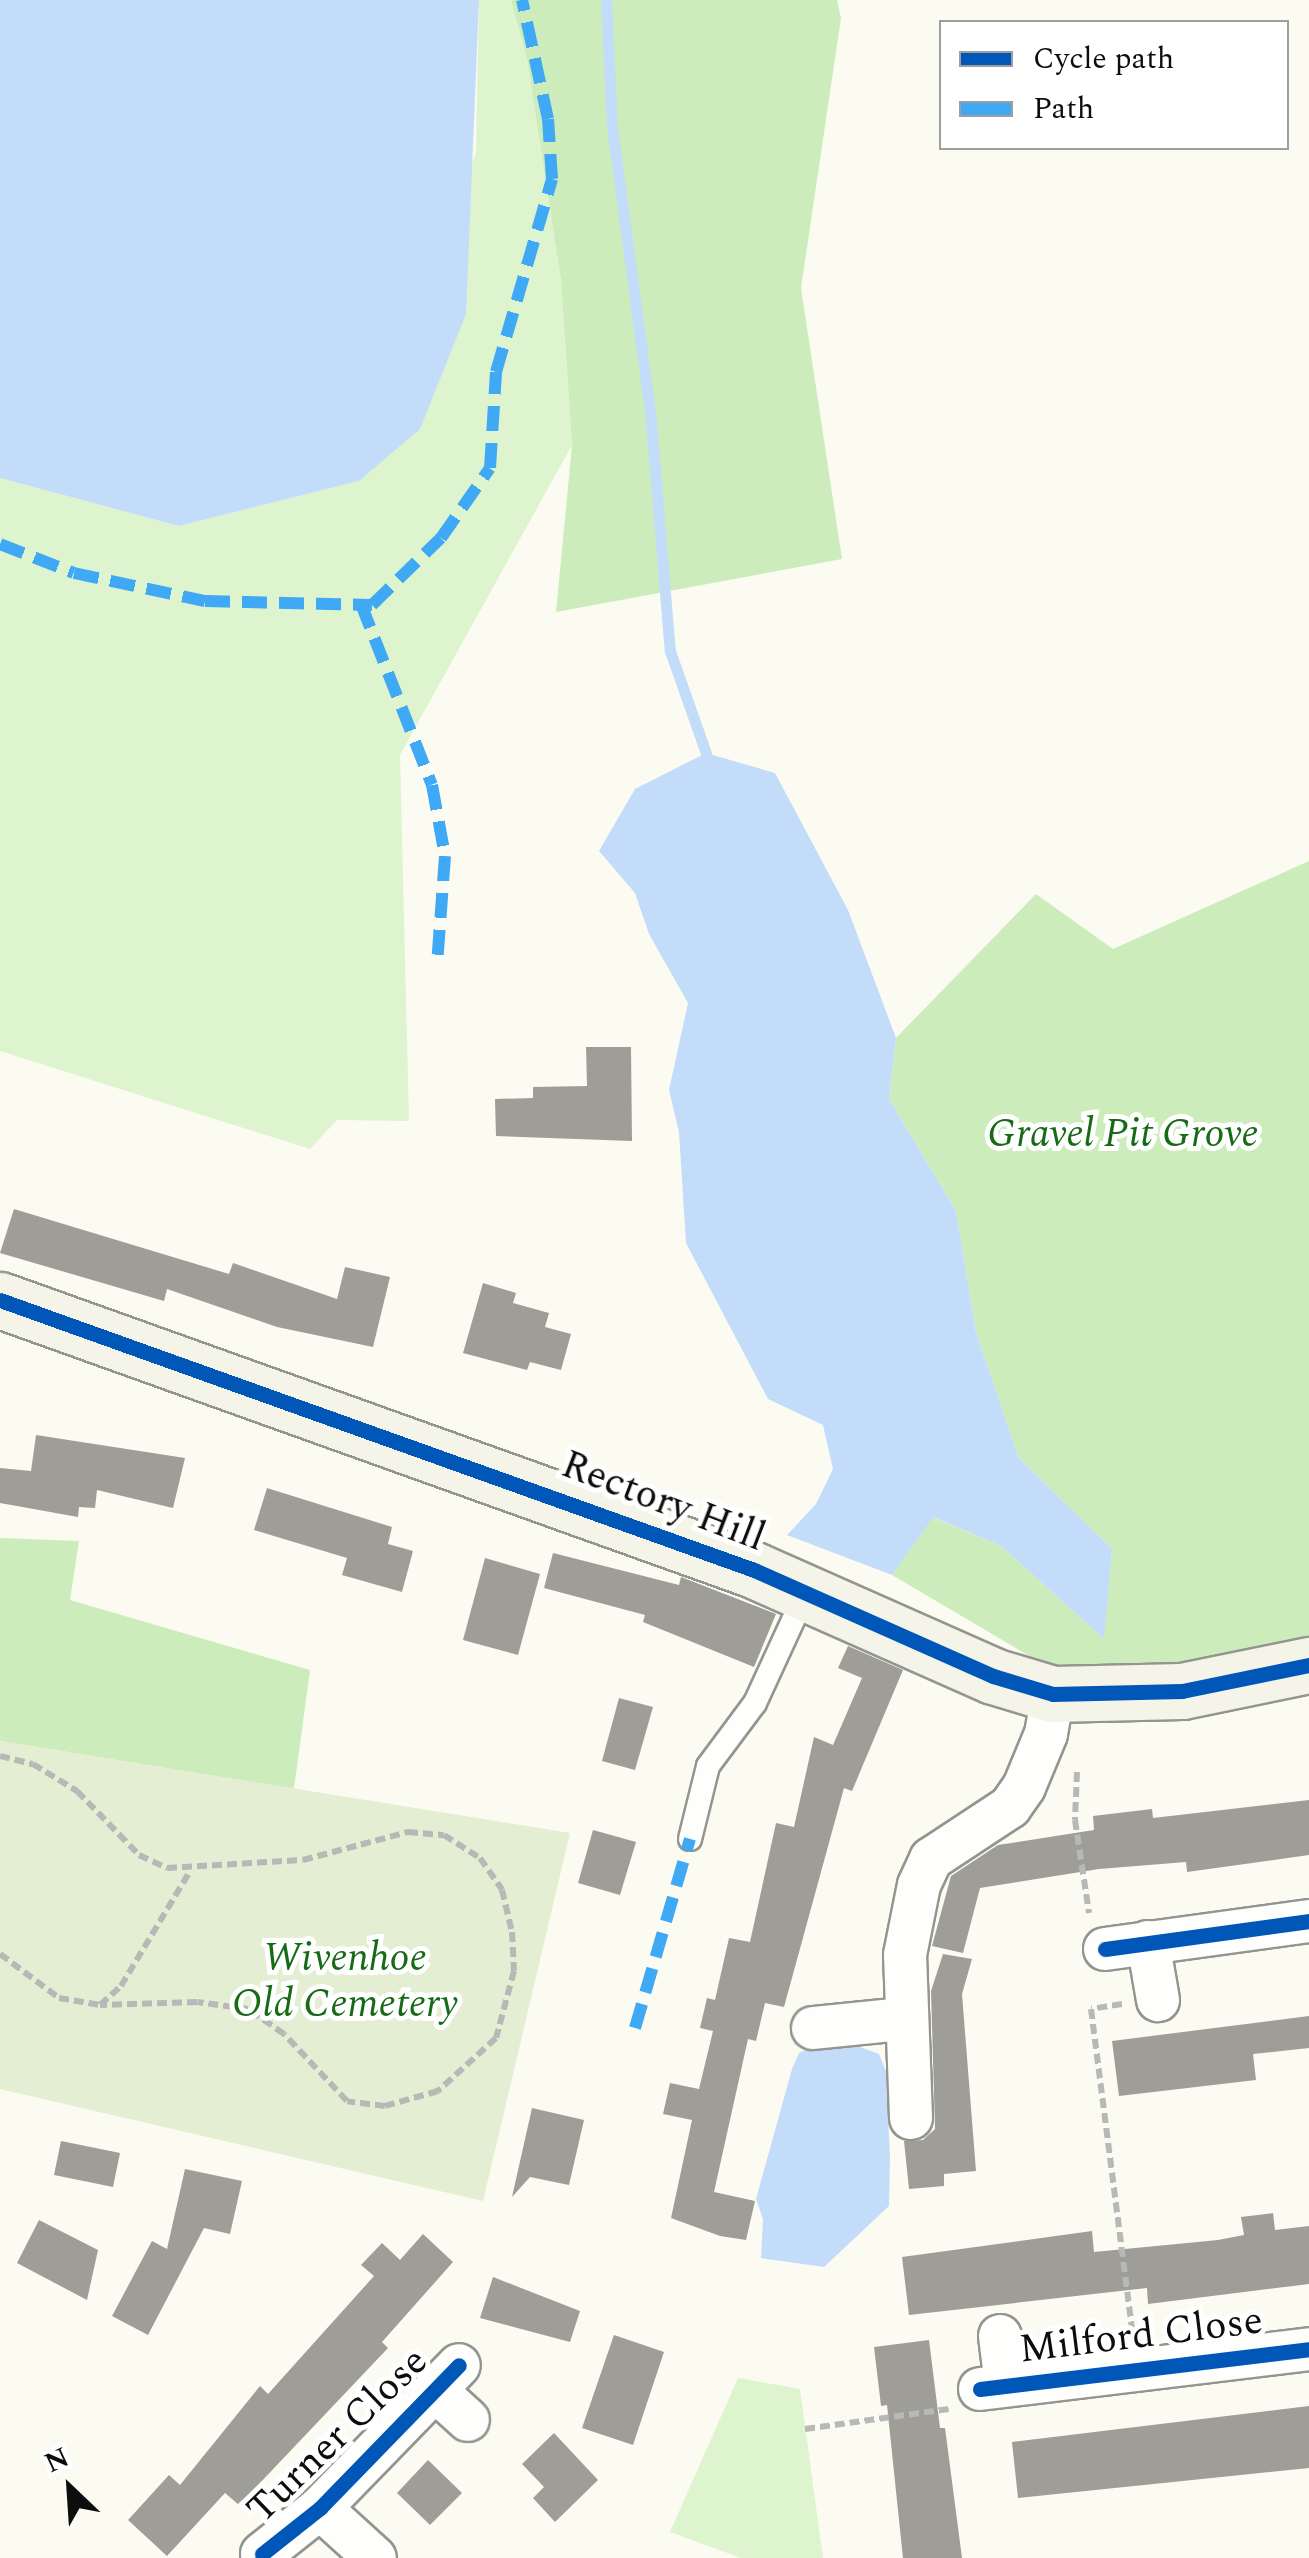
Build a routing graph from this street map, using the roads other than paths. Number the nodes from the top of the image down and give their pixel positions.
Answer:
1 (0, 1300) edge
2 (806, 1592) junction
3 (1309, 1665) edge
4 (1052, 1701) junction
5 (690, 1839) dead end
6 (1309, 1921) edge
7 (1098, 1936) road end
8 (1148, 1942) junction
9 (1158, 2000) road end
10 (903, 2019) junction
11 (813, 2028) dead end
12 (911, 2118) dead end
13 (1000, 2336) dead end
14 (1309, 2348) edge
15 (468, 2420) dead end
16 (320, 2508) junction
17 (259, 2556) edge
18 (375, 2558) edge

1 - 2 street, Rectory Hill
2 - 4 street, Rectory Hill
2 - 5 lane
3 - 4 street, Rectory Hill
4 - 10 street
6 - 8 street
7 - 8 street
8 - 9 street
10 - 11 street
10 - 12 street
13 - 14 street, Milford Close
15 - 16 street, Turner Close
16 - 17 street, Turner Close
16 - 18 street, Turner Close

